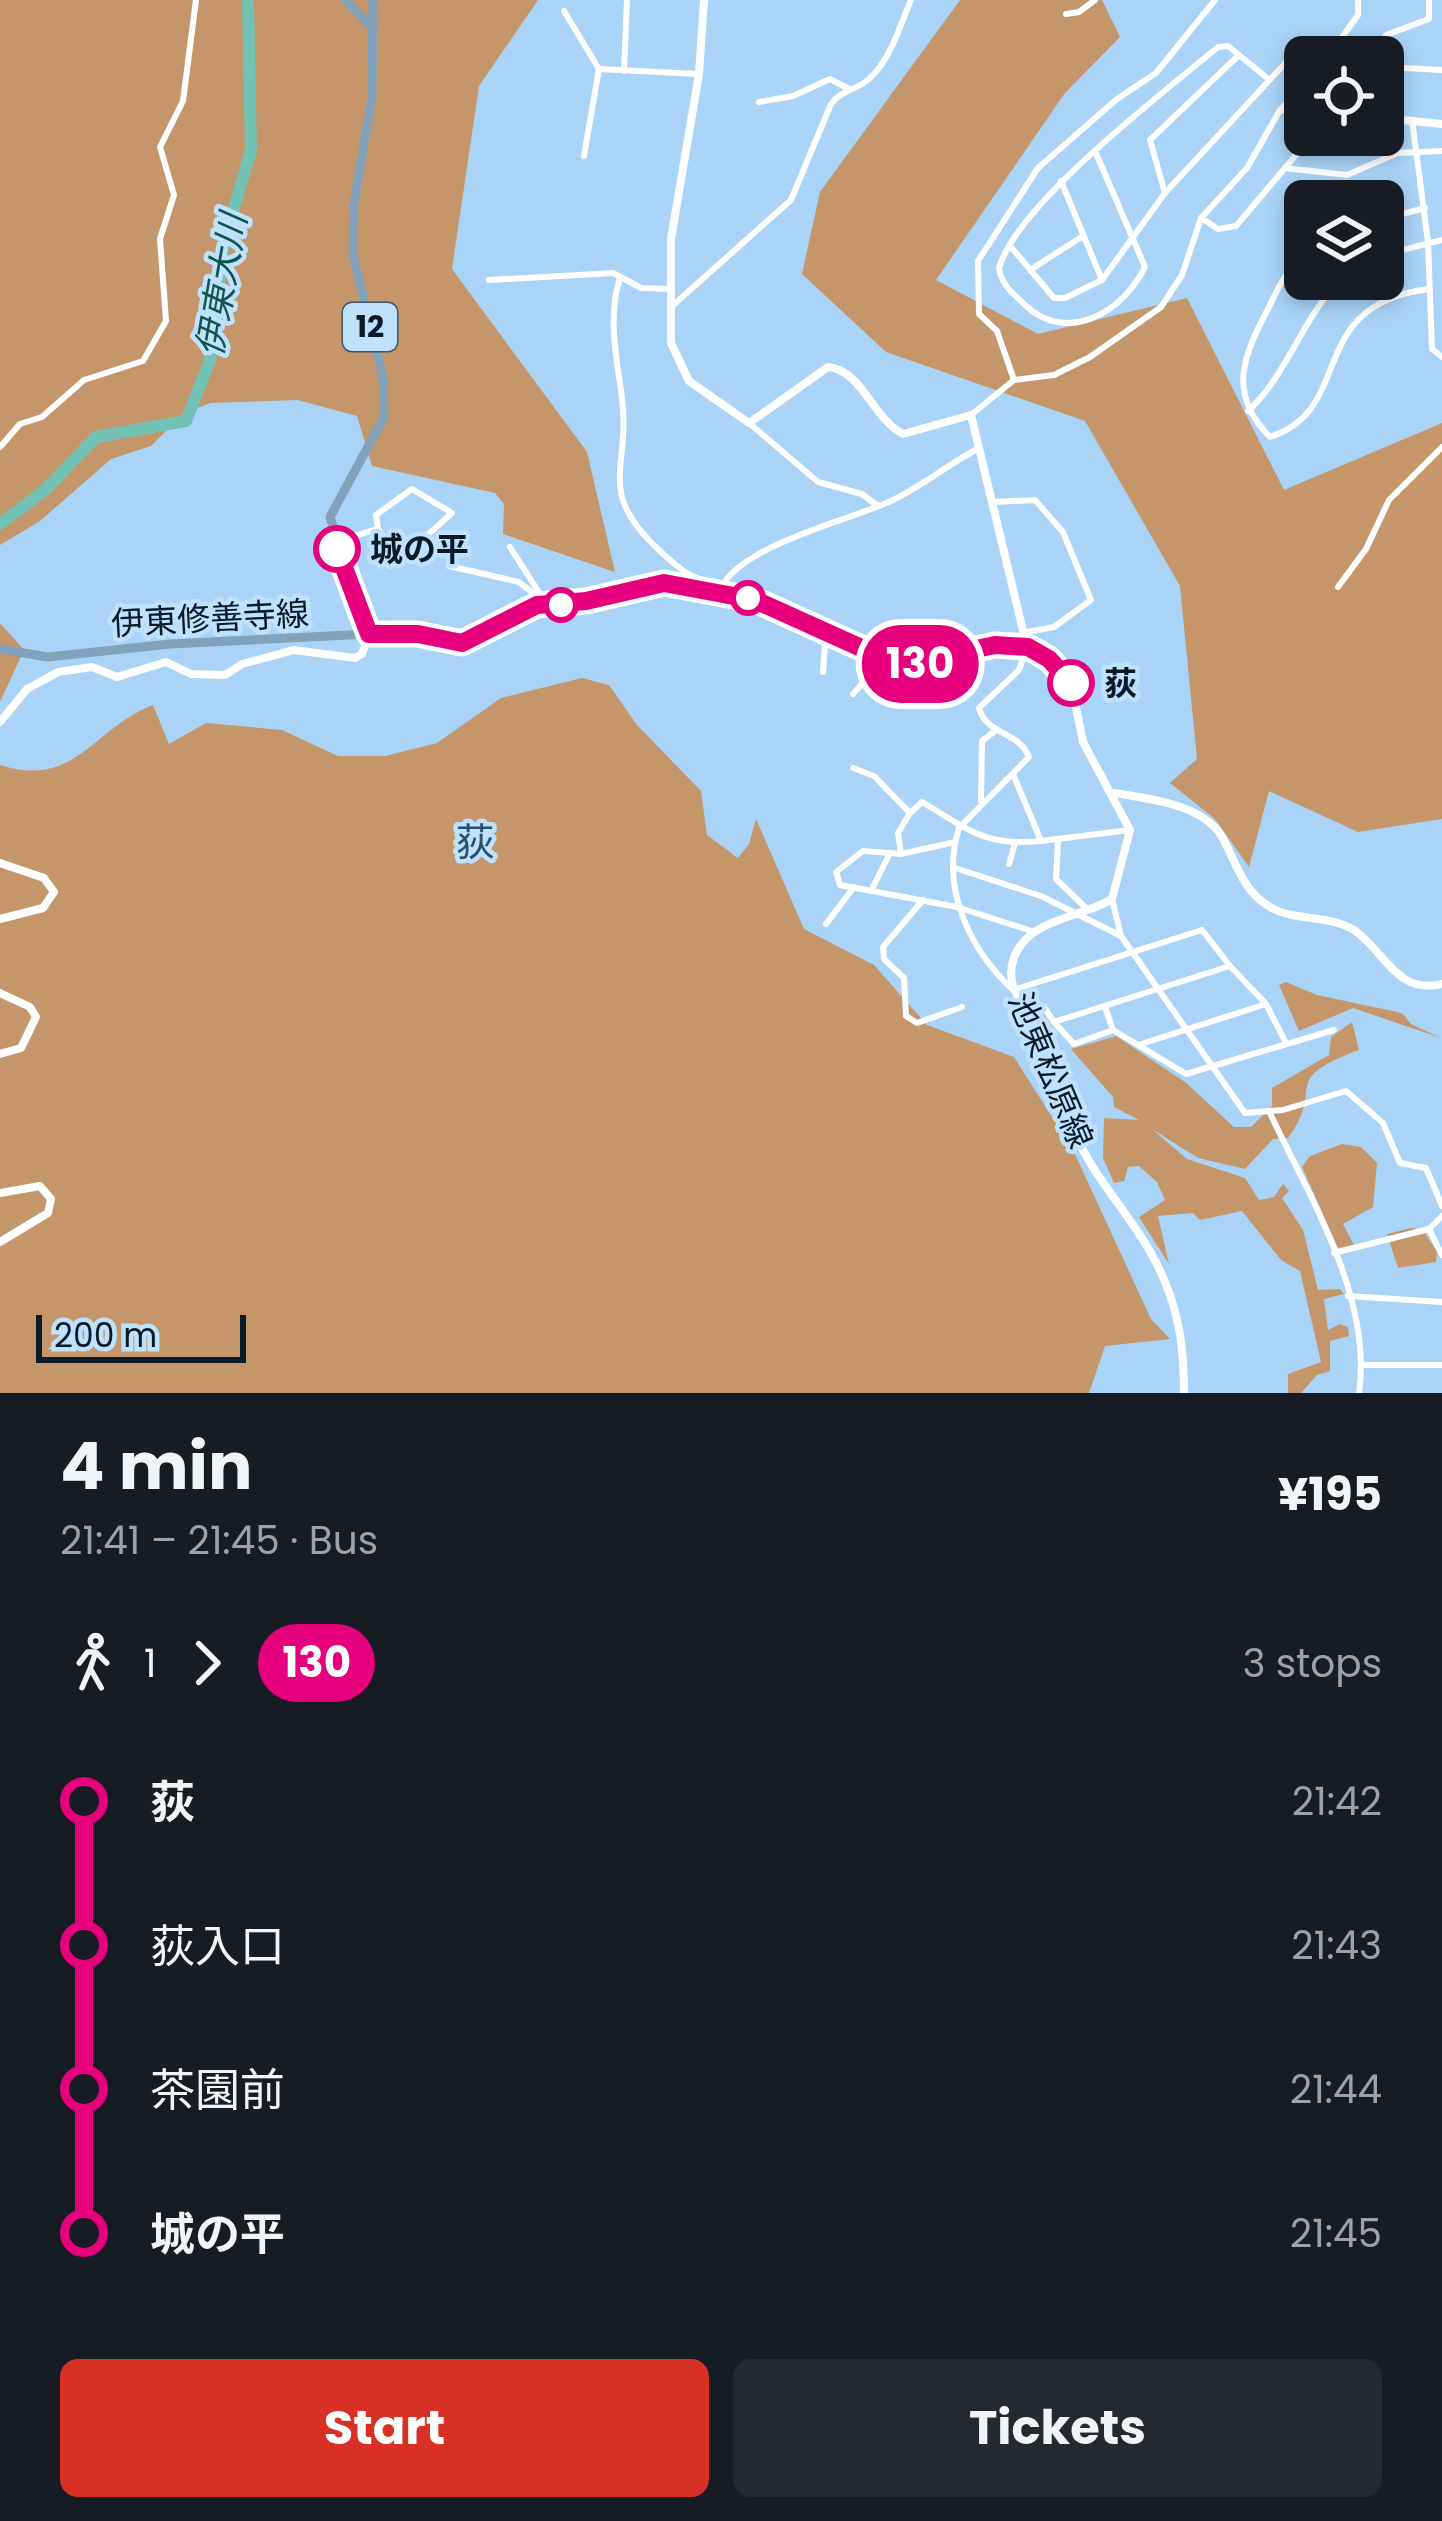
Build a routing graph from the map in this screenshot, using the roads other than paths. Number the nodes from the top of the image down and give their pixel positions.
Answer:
1 (196, 0) edge
2 (346, 0) edge
3 (373, 0) edge
4 (627, 0) edge
5 (704, 0) edge
6 (911, 0) edge
7 (1095, 0) edge
8 (1215, 0) edge
9 (1358, 0) edge
10 (1430, 0) edge
11 (564, 11) dead end
12 (1066, 14) dead end
13 (373, 29) junction
14 (1343, 36) edge
15 (1387, 36) edge
16 (1239, 55) junction
17 (1284, 63) edge
18 (1404, 68) edge
19 (599, 70) junction
20 (1442, 70) edge
21 (624, 71) junction
22 (699, 74) junction
23 (1267, 78) junction
24 (849, 89) junction
25 (759, 102) dead end
26 (1284, 106) edge
27 (1280, 110) junction
28 (1284, 110) edge
29 (1404, 119) edge
30 (1412, 120) junction
31 (1442, 124) edge
32 (1095, 151) junction
33 (1442, 151) edge
34 (1417, 152) junction
35 (584, 156) dead end
36 (1296, 156) edge
37 (1286, 168) junction
38 (1061, 181) junction
39 (1165, 193) junction
40 (1425, 208) junction
41 (1404, 214) edge
42 (1201, 218) junction
43 (1083, 236) junction
44 (1442, 240) edge
45 (1130, 241) junction
46 (1428, 242) junction
47 (1011, 247) junction
48 (1404, 249) edge
49 (1030, 269) junction
50 (620, 278) junction
51 (489, 280) dead end
52 (1102, 280) junction
53 (1284, 282) edge
54 (1429, 289) junction
55 (670, 290) junction
56 (1323, 300) edge
57 (670, 308) junction
58 (1442, 357) edge
59 (1015, 380) junction
60 (1248, 410) junction
61 (971, 416) junction
62 (748, 423) junction
63 (982, 446) junction
64 (0, 447) edge
65 (1442, 447) edge
66 (989, 502) junction
67 (878, 506) junction
68 (378, 529) junction
69 (334, 542) junction
70 (510, 547) dead end
71 (448, 566) dead end
72 (1338, 587) dead end
73 (720, 591) junction
74 (545, 600) junction
75 (826, 629) junction
76 (1027, 632) junction
77 (369, 634) junction
78 (1028, 647) junction
79 (0, 649) edge
80 (884, 660) junction
81 (823, 672) dead end
82 (853, 694) dead end
83 (0, 722) edge
84 (996, 730) junction
85 (853, 769) dead end
86 (1013, 774) junction
87 (1114, 793) junction
88 (1027, 803) junction
89 (980, 804) junction
90 (910, 813) junction
91 (1015, 814) dead end
92 (959, 828) junction
93 (1130, 830) junction
94 (1058, 838) junction
95 (1041, 841) junction
96 (955, 842) junction
97 (1015, 843) junction
98 (890, 853) junction
99 (901, 854) junction
100 (0, 863) edge
101 (1010, 864) dead end
102 (955, 868) junction
103 (854, 887) junction
104 (871, 891) junction
105 (1112, 899) junction
106 (923, 900) junction
107 (957, 907) junction
108 (1088, 910) junction
109 (1072, 916) junction
110 (0, 919) edge
111 (826, 923) dead end
112 (1035, 932) junction
113 (1121, 936) junction
114 (1134, 952) junction
115 (1230, 966) junction
116 (1442, 984) edge
117 (1160, 989) junction
118 (1012, 990) junction
119 (0, 993) edge
120 (1266, 1004) junction
121 (962, 1006) dead end
122 (1105, 1007) junction
123 (1025, 1012) junction
124 (1054, 1022) junction
125 (1186, 1028) junction
126 (1113, 1030) junction
127 (1334, 1030) dead end
128 (1286, 1043) junction
129 (1138, 1045) junction
130 (0, 1054) edge
131 (1214, 1066) junction
132 (1269, 1111) junction
133 (0, 1193) edge
134 (1442, 1206) edge
135 (1442, 1216) edge
136 (1429, 1228) junction
137 (0, 1242) edge
138 (1334, 1252) junction
139 (1442, 1256) edge
140 (1348, 1296) junction
141 (1442, 1301) edge
142 (1363, 1365) junction
143 (1442, 1365) edge
144 (1184, 1393) edge
145 (1359, 1393) edge

1 - 64 street
2 - 13 main road
3 - 13 main road, 12
4 - 21 street
5 - 22 street
6 - 24 street
7 - 12 street
8 - 59 street
9 - 14 street
10 - 15 street
11 - 19 street
13 - 69 main road, 12
16 - 23 street
16 - 32 street
16 - 39 street
17 - 23 street
18 - 20 street
19 - 21 street
19 - 35 street
21 - 22 street
22 - 55 street
23 - 39 street
24 - 25 street
24 - 57 street
26 - 27 street
27 - 28 street
27 - 42 street
29 - 30 street
30 - 31 street
30 - 34 street
32 - 38 street
32 - 45 street
33 - 34 street
34 - 37 street
34 - 40 street
36 - 37 street
37 - 42 street
38 - 43 street
38 - 47 street
39 - 45 street
40 - 41 street
40 - 46 street
42 - 59 street
43 - 49 street
43 - 52 street
44 - 46 street
45 - 47 street
45 - 52 street
46 - 48 street
46 - 54 street
47 - 49 street
49 - 52 street
50 - 51 street
50 - 55 street
50 - 73 street
53 - 60 street
54 - 58 street
54 - 60 street
55 - 57 street
56 - 60 street
57 - 62 street
59 - 61 street
61 - 62 street
61 - 63 street
62 - 67 street
63 - 66 street
63 - 67 street
65 - 72 street
66 - 76 street
66 - 76 street
67 - 73 street
68 - 68 street
68 - 69 street
69 - 77 main road, 伊東修善寺線
70 - 74 street
71 - 74 street
73 - 74 street
73 - 75 street
74 - 77 street
75 - 80 street
75 - 81 street
76 - 78 street
77 - 79 main road, 伊東修善寺線
77 - 83 street
78 - 80 street
78 - 84 street
78 - 87 street
80 - 82 street
84 - 86 street
84 - 89 street
85 - 90 street
86 - 88 street
86 - 89 street
87 - 93 street
87 - 116 street
88 - 91 street
88 - 95 street
89 - 92 street
90 - 92 street
90 - 99 street
92 - 96 street
92 - 97 street
93 - 94 street
93 - 105 street
94 - 95 street
94 - 108 street
95 - 97 street
96 - 99 street
96 - 102 street
97 - 101 street
98 - 99 street
98 - 103 street
98 - 104 street
100 - 110 street
102 - 107 street
102 - 109 street
103 - 104 street
103 - 111 street
104 - 106 street
105 - 108 street
105 - 113 street
106 - 107 street
106 - 121 street
107 - 112 street
107 - 118 street
108 - 109 street
109 - 112 street
109 - 113 street
112 - 118 street, 池東松原線
113 - 114 street
114 - 115 street
114 - 117 street
114 - 118 street
115 - 117 street
115 - 120 street
117 - 122 street
117 - 125 street
118 - 123 street, 池東松原線
119 - 130 street
120 - 125 street
120 - 128 street
122 - 124 street
122 - 126 street
123 - 124 street
123 - 144 street, 池東松原線
124 - 126 street
125 - 129 street
125 - 131 street
126 - 129 street
127 - 128 street
128 - 131 street
129 - 131 street
131 - 132 street
132 - 134 street
132 - 138 street
133 - 137 street
135 - 136 street
136 - 138 street
136 - 139 street
138 - 140 street
140 - 141 street
140 - 142 street
142 - 143 street
142 - 145 street

